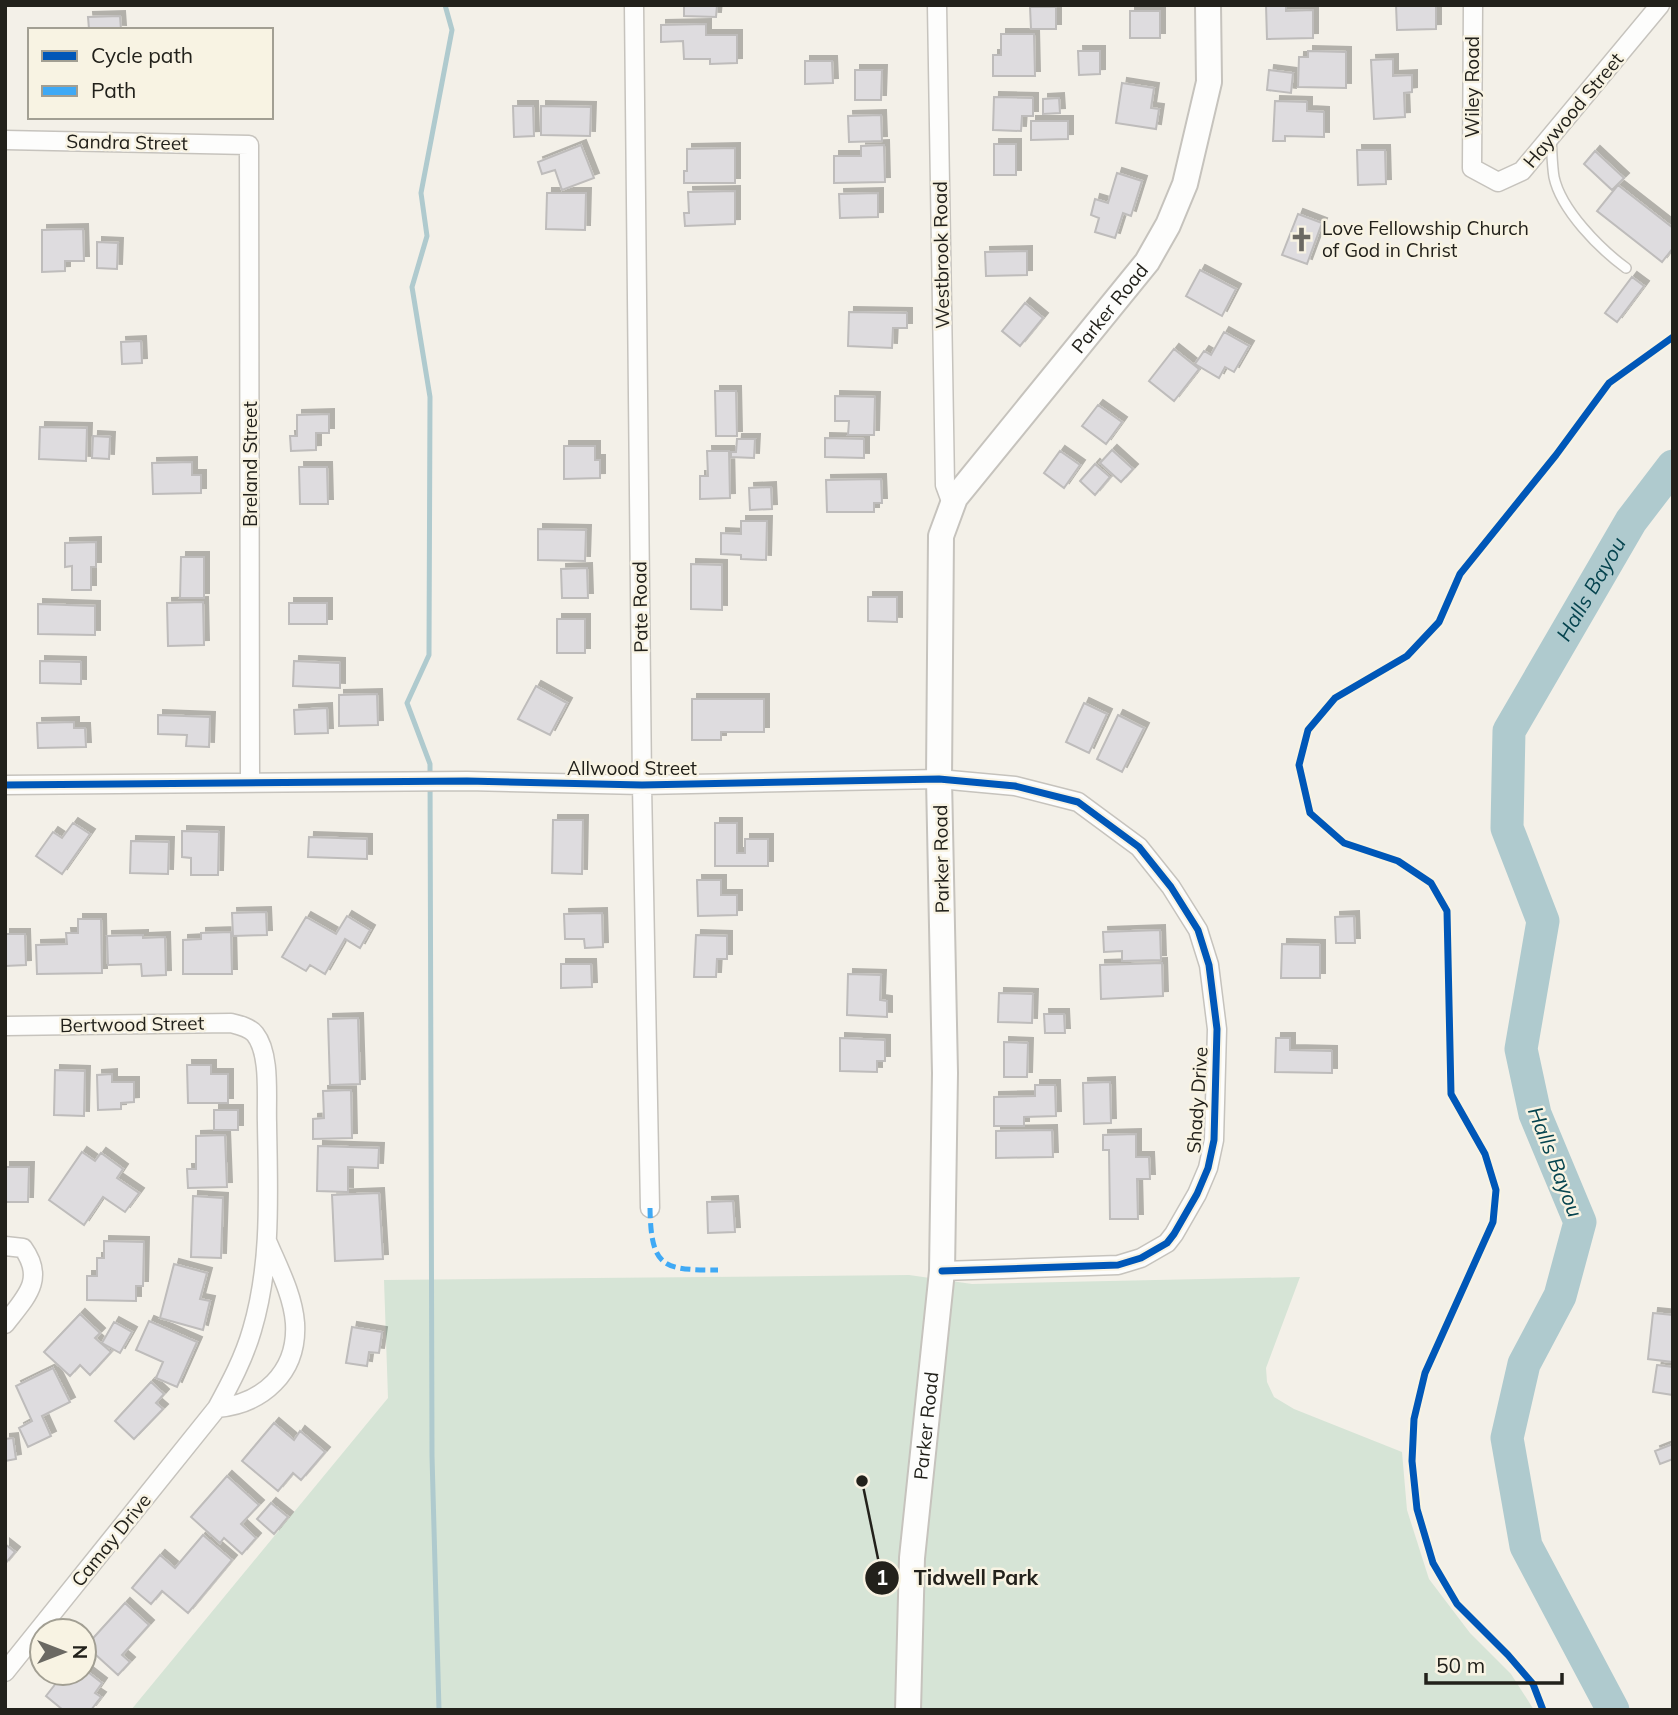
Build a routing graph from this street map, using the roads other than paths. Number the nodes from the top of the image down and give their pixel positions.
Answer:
1 (634, 5) edge
2 (937, 5) edge
3 (1209, 5) edge
4 (1473, 5) edge
5 (1660, 5) edge
6 (1551, 136) junction
7 (5, 140) edge
8 (249, 145) joint
9 (1472, 168) joint
10 (1626, 268) dead end
11 (948, 495) junction
12 (939, 779) junction
13 (250, 783) junction
14 (5, 785) edge
15 (642, 785) junction
16 (1198, 930) joint
17 (5, 1026) edge
18 (255, 1034) joint
19 (650, 1208) dead end
20 (266, 1238) junction
21 (5, 1246) edge
22 (942, 1271) junction
23 (5, 1324) edge
24 (216, 1408) junction
25 (5, 1672) edge
26 (908, 1710) edge

1 - 15 street, Pate Road
2 - 11 street, Westbrook Road
3 - 11 main road, Parker Road
4 - 9 street, Wiley Road
5 - 6 street, Haywood Street
6 - 9 street, Haywood Street
6 - 10 lane
7 - 8 street, Sandra Street
8 - 13 street, Breland Street
11 - 12 main road, Parker Road
12 - 15 street, Allwood Street
12 - 16 street, Allwood Street
12 - 22 main road, Parker Road
13 - 14 street, Allwood Street
13 - 15 street, Allwood Street
15 - 19 street, Pate Road
16 - 22 street, Shady Drive
17 - 18 street, Bertwood Street
18 - 20 street, Camay Drive
20 - 24 street, Camay Drive
20 - 24 street, Camay Drive
21 - 23 street
22 - 26 main road, Parker Road
24 - 25 street, Camay Drive

